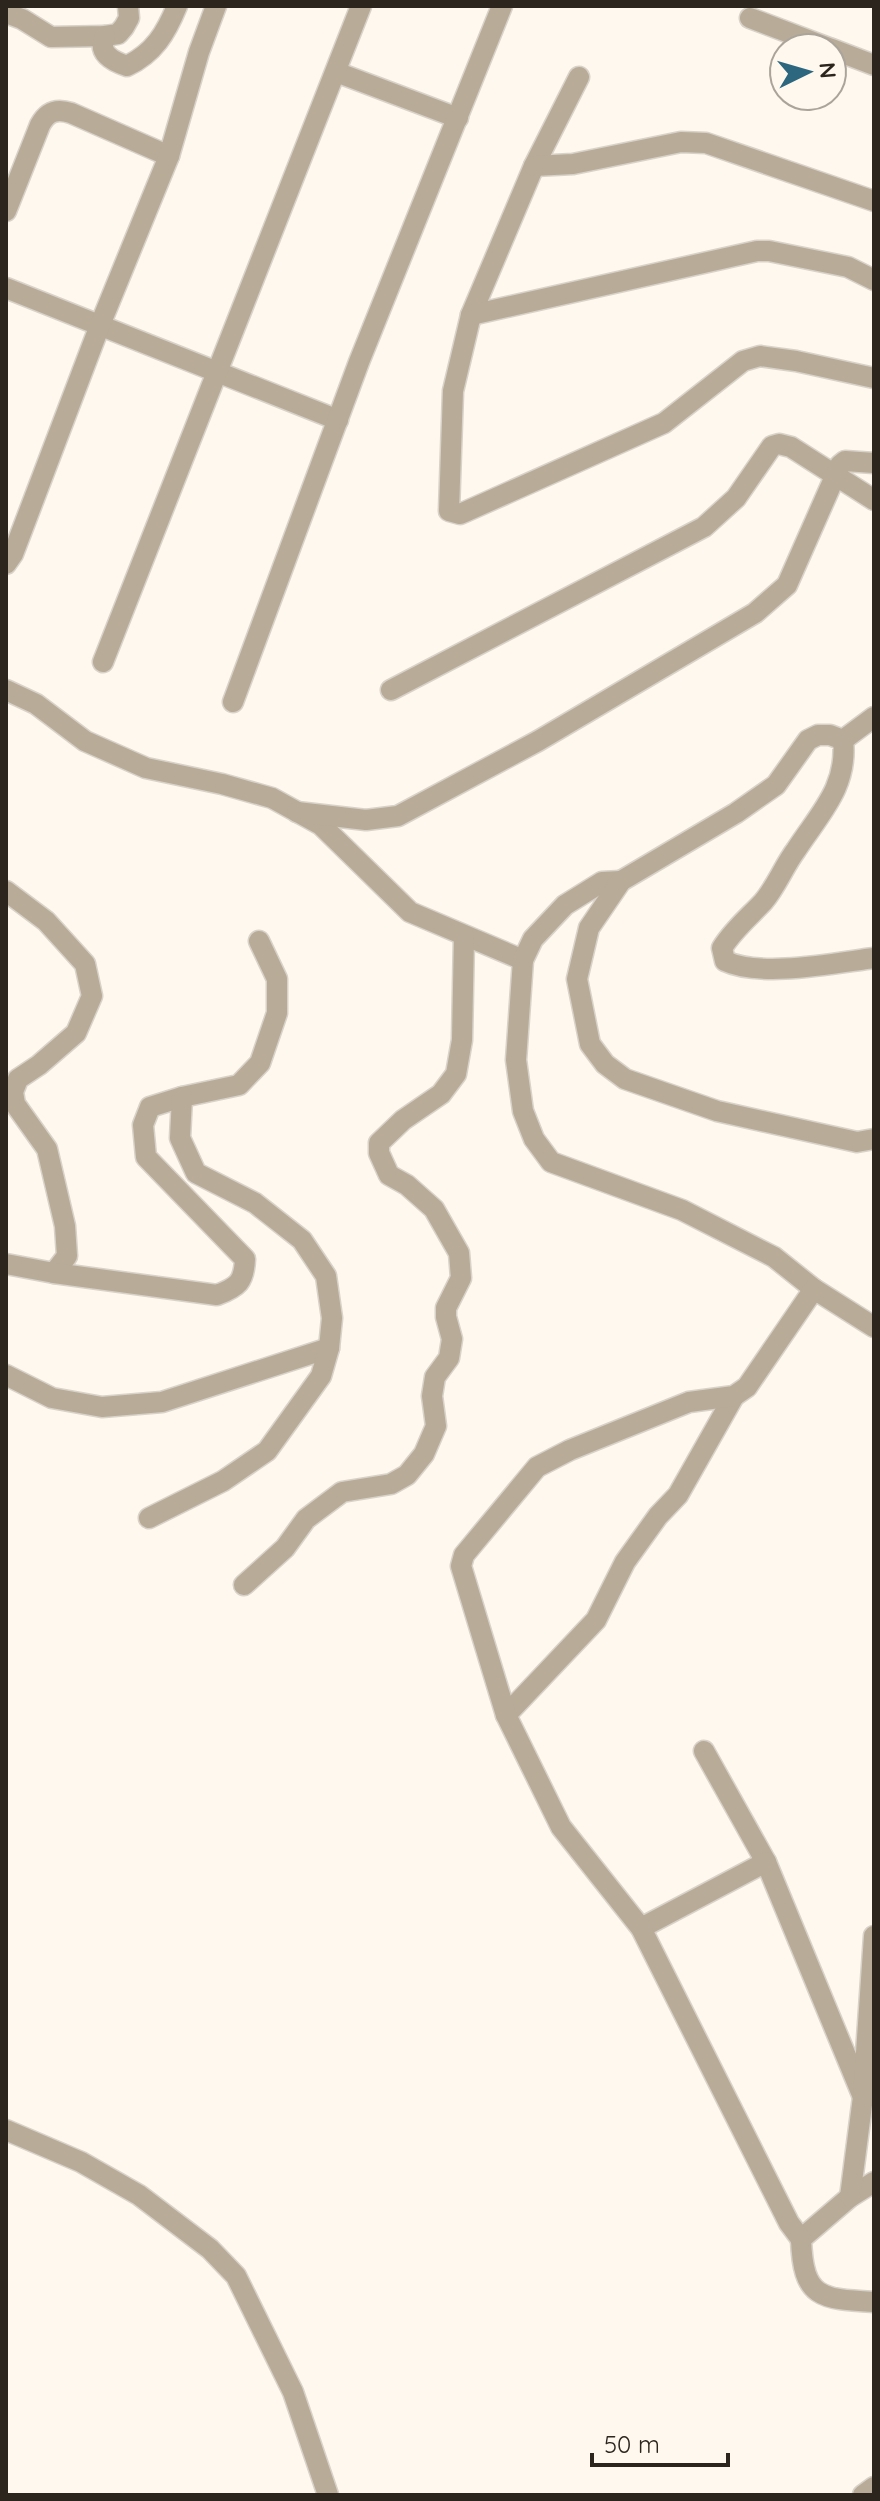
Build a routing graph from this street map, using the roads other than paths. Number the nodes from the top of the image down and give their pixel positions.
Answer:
1 (128, 6) edge
2 (177, 6) edge
3 (216, 6) edge
4 (361, 6) edge
5 (502, 6) edge
6 (6, 13) edge
7 (750, 18) dead end
8 (788, 32) edge
9 (105, 36) junction
10 (848, 55) edge
11 (874, 65) edge
12 (336, 72) junction
13 (579, 77) dead end
14 (458, 118) junction
15 (169, 156) junction
16 (534, 166) junction
17 (874, 201) edge
18 (6, 211) edge
19 (874, 280) edge
20 (6, 288) edge
21 (471, 315) junction
22 (100, 325) junction
23 (217, 371) junction
24 (874, 378) edge
25 (338, 420) junction
26 (874, 463) edge
27 (837, 476) junction
28 (874, 500) edge
29 (6, 564) edge
30 (103, 662) dead end
31 (6, 690) edge
32 (391, 690) dead end
33 (233, 702) dead end
34 (874, 717) edge
35 (843, 740) junction
36 (297, 812) junction
37 (621, 881) junction
38 (6, 891) edge
39 (464, 936) junction
40 (259, 941) dead end
41 (874, 958) edge
42 (523, 960) junction
43 (182, 1097) junction
44 (874, 1139) edge
45 (6, 1264) edge
46 (54, 1273) junction
47 (814, 1289) junction
48 (874, 1327) edge
49 (329, 1348) junction
50 (6, 1375) edge
51 (734, 1396) junction
52 (149, 1518) dead end
53 (244, 1585) dead end
54 (506, 1715) junction
55 (704, 1751) dead end
56 (766, 1862) junction
57 (641, 1928) junction
58 (874, 1936) edge
59 (863, 2097) junction
60 (6, 2130) edge
61 (874, 2182) edge
62 (850, 2197) junction
63 (801, 2239) junction
64 (874, 2302) edge
65 (874, 2487) edge
66 (328, 2495) edge
67 (863, 2495) edge

1 - 9 street
2 - 9 street
3 - 15 street
4 - 12 street
5 - 14 street
6 - 9 street
7 - 8 street
10 - 11 street
12 - 14 street
12 - 23 street
13 - 16 street
14 - 25 street
15 - 18 street
15 - 22 street
16 - 17 street
16 - 21 street
19 - 21 street
20 - 22 street
21 - 24 street
22 - 23 street
22 - 29 street
23 - 25 street
23 - 30 street
25 - 33 street
26 - 27 street
27 - 28 street
27 - 32 street
27 - 36 street
31 - 36 street
34 - 35 street
35 - 37 street
35 - 41 street
36 - 39 street
37 - 42 street
37 - 44 street
38 - 46 street
39 - 42 street
39 - 53 street
40 - 43 street
42 - 47 street
43 - 46 street
43 - 49 street
45 - 46 street
47 - 48 street
47 - 51 street
49 - 50 street
49 - 52 street
51 - 54 street
51 - 54 street
54 - 57 street
55 - 56 street
56 - 57 street
56 - 59 street
57 - 63 street
58 - 59 street
59 - 62 street
60 - 66 street
61 - 62 street
62 - 63 street
63 - 64 street
65 - 67 street

